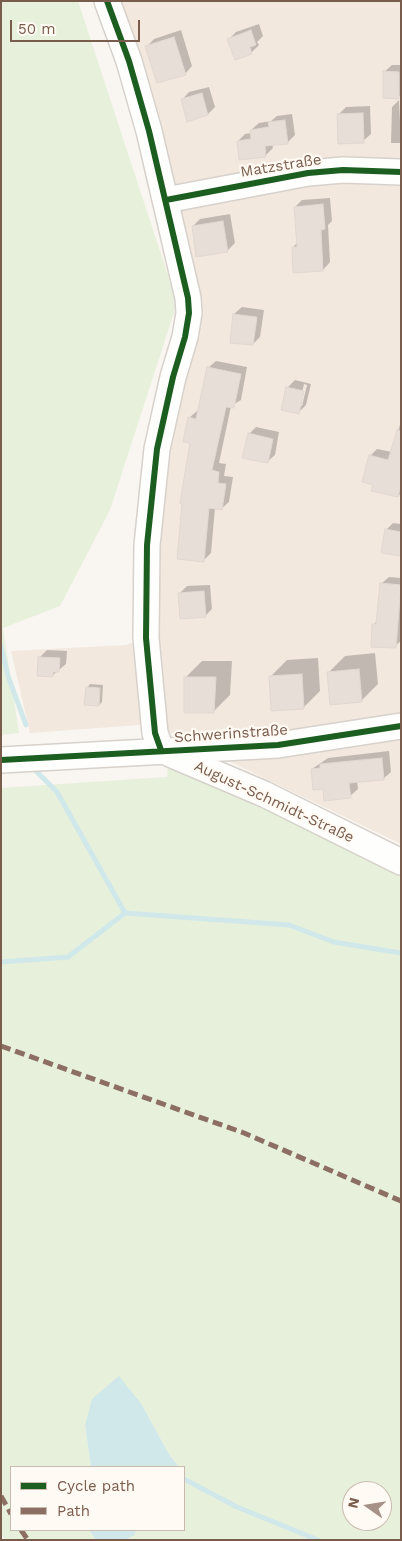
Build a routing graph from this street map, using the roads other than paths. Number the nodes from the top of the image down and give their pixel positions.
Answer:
1 (107, 1) edge
2 (401, 172) edge
3 (166, 200) junction
4 (401, 726) edge
5 (161, 750) junction
6 (1, 760) edge
7 (401, 862) edge

1 - 3 street
2 - 3 street, Matzstraße
3 - 5 street
4 - 5 street, Schwerinstraße
5 - 6 street, Schwerinstraße
5 - 7 street, August-Schmidt-Straße

